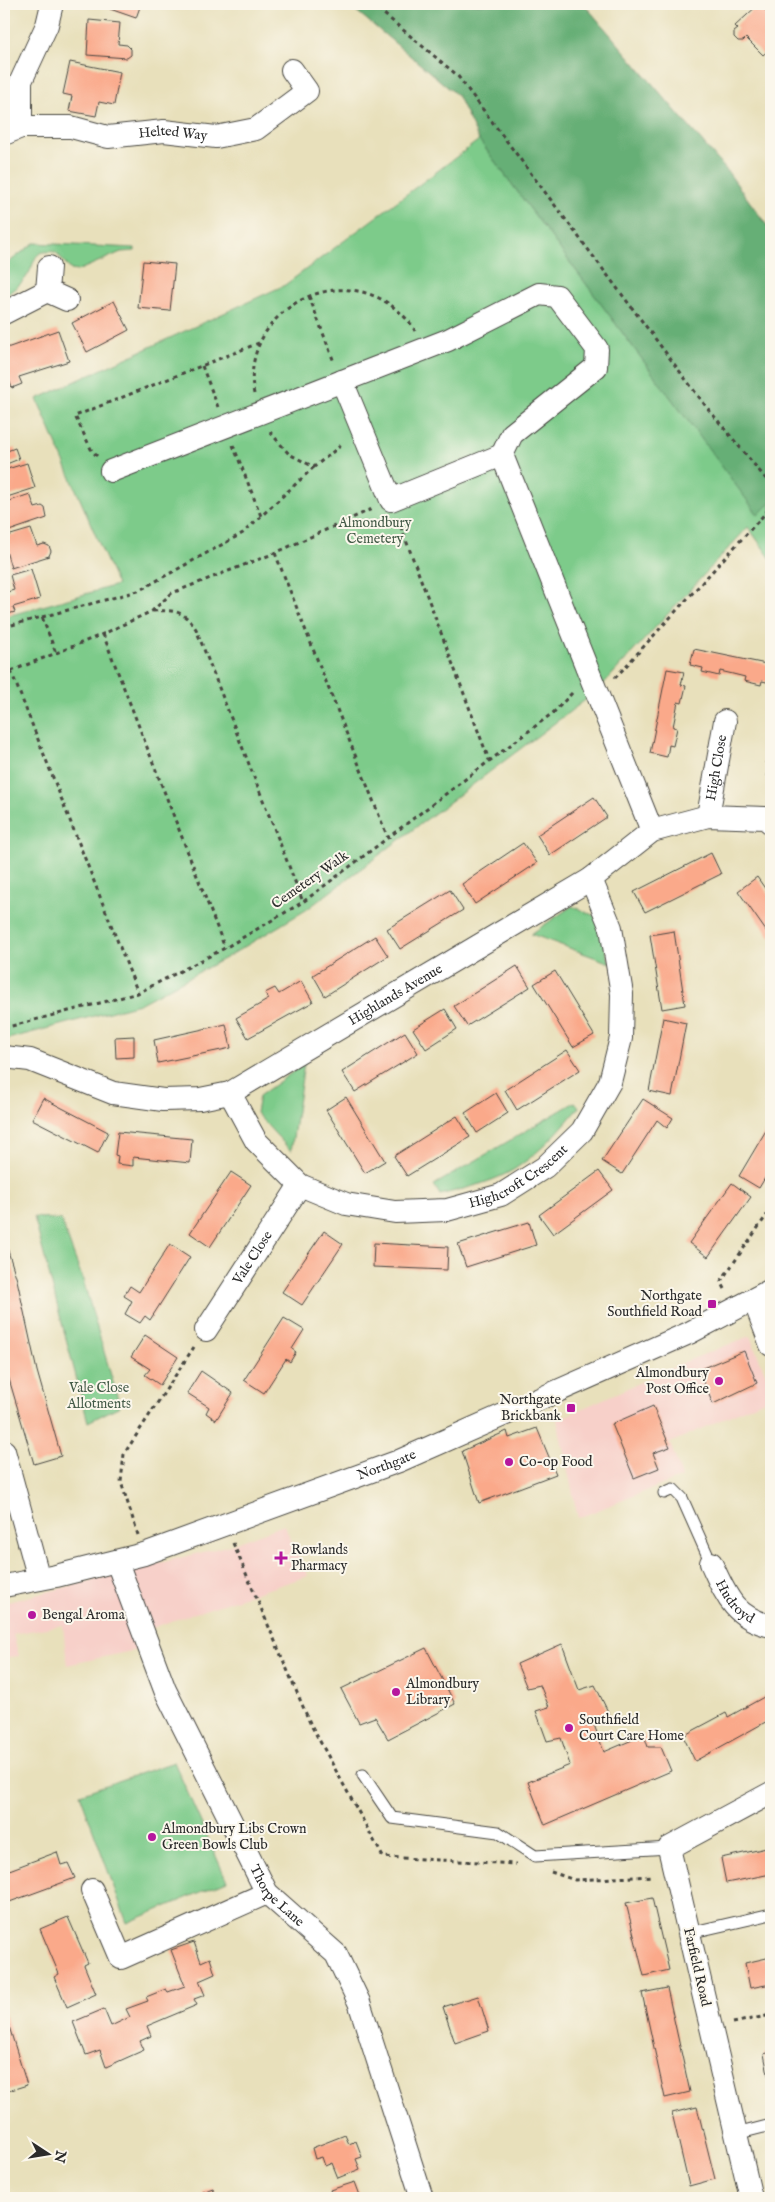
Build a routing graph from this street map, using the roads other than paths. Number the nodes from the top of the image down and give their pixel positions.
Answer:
1 (52, 4) edge
2 (292, 70) dead end
3 (12, 131) edge
4 (49, 267) dead end
5 (47, 291) junction
6 (67, 300) dead end
7 (4, 312) edge
8 (342, 381) junction
9 (502, 455) junction
10 (111, 471) road end
11 (726, 721) dead end
12 (708, 816) junction
13 (771, 823) edge
14 (652, 832) junction
15 (591, 879) junction
16 (4, 1057) edge
17 (230, 1094) junction
18 (300, 1185) junction
19 (762, 1295) edge
20 (206, 1330) road end
21 (771, 1345) edge
22 (4, 1451) edge
23 (664, 1494) dead end
24 (117, 1562) junction
25 (711, 1563) joint
26 (39, 1579) junction
27 (4, 1586) edge
28 (771, 1626) edge
29 (363, 1776) dead end
30 (771, 1793) edge
31 (669, 1848) junction
32 (92, 1890) dead end
33 (267, 1893) junction
34 (771, 1914) edge
35 (689, 1933) junction
36 (771, 2125) edge
37 (736, 2134) junction
38 (422, 2198) edge
39 (751, 2198) edge

1 - 3 street
2 - 3 street, Helted Way
4 - 5 street
5 - 6 street
5 - 7 street
8 - 9 street
8 - 9 street
8 - 10 street
9 - 14 street
11 - 12 street, High Close
12 - 13 street, Highlands Avenue
12 - 14 street, Highlands Avenue
14 - 15 street, Highlands Avenue
15 - 17 street, Highlands Avenue
15 - 18 street, Highcroft Crescent
16 - 17 street, Highlands Avenue
17 - 18 street, Highcroft Crescent
18 - 20 street, Vale Close
19 - 21 street
19 - 24 street, Northgate
22 - 26 street
23 - 25 lane
24 - 26 street, Northgate
24 - 33 street, Thorpe Lane
25 - 28 street, Hudroyd
26 - 27 street, Northgate
29 - 31 lane
30 - 31 street
31 - 35 street, Farfield Road
32 - 33 street
33 - 38 street, Thorpe Lane
34 - 35 lane
35 - 37 street, Farfield Road
36 - 37 lane
37 - 39 street, Farfield Road

